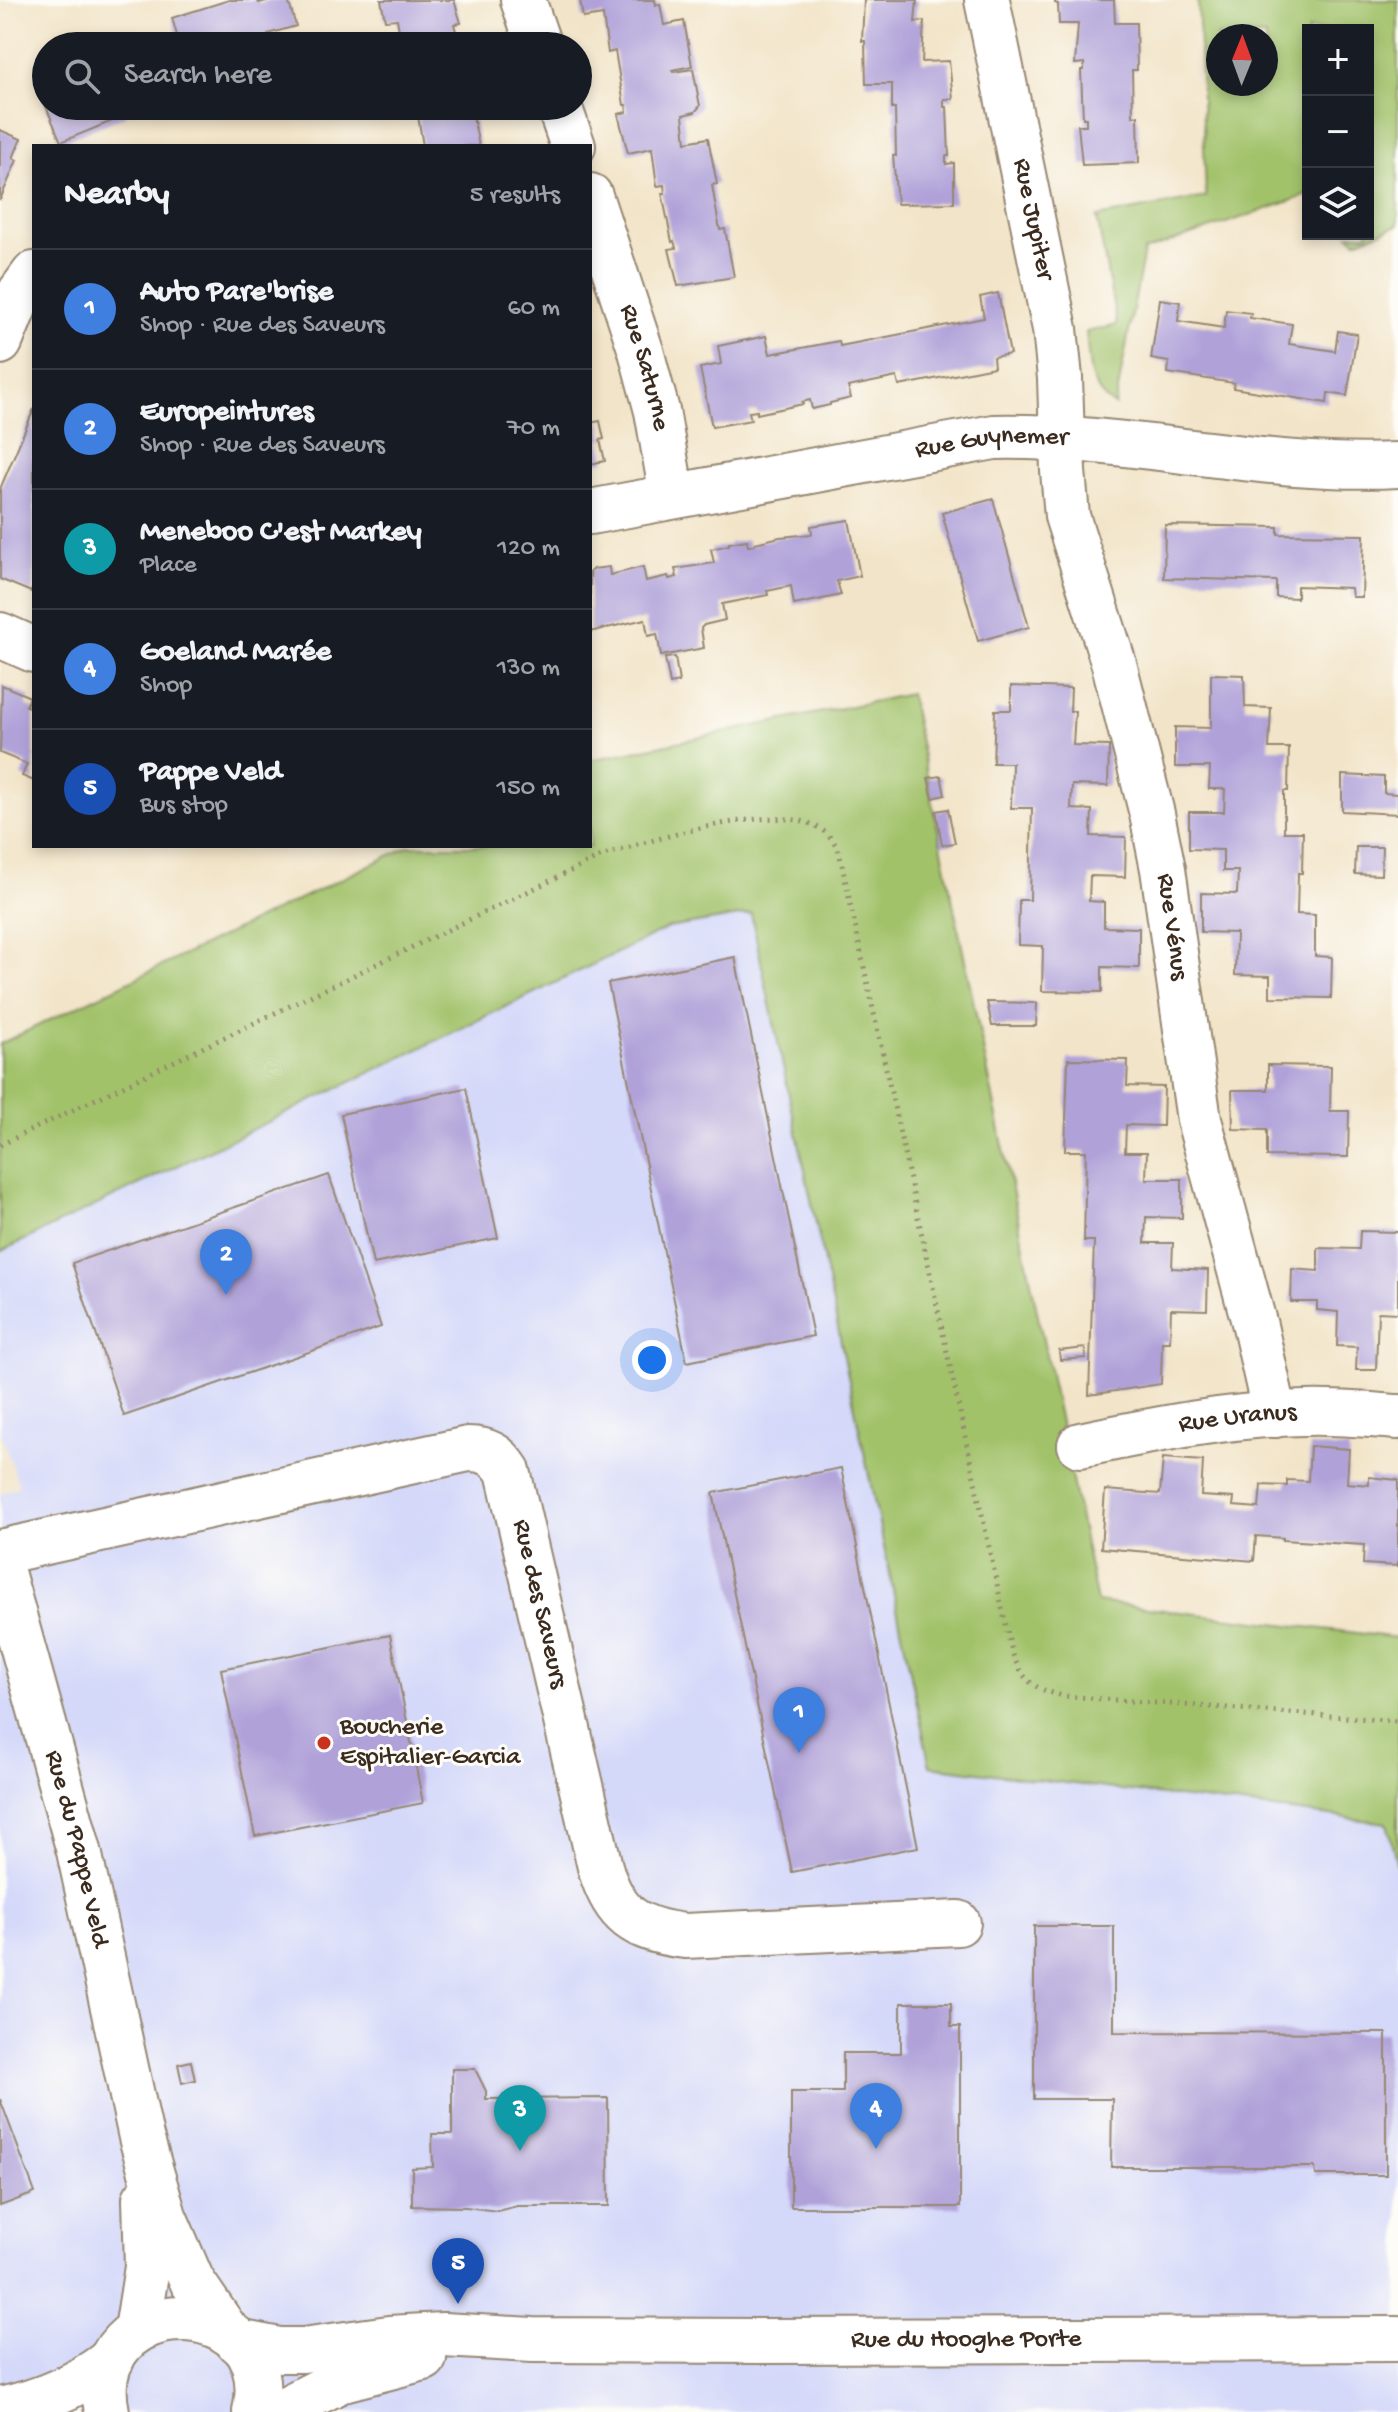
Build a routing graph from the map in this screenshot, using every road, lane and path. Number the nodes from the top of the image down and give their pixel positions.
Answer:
1 (523, 0) edge
2 (987, 0) edge
3 (534, 32) edge
4 (564, 120) edge
5 (572, 144) edge
6 (592, 202) edge
7 (32, 277) edge
8 (0, 342) edge
9 (1062, 439) junction
10 (1398, 465) edge
11 (672, 496) junction
12 (592, 512) edge
13 (0, 635) edge
14 (32, 649) edge
15 (0, 1145) edge
16 (1275, 1415) junction
17 (1398, 1417) edge
18 (1080, 1445) dead end
19 (0, 1552) edge
20 (0, 1565) edge
21 (1398, 1721) edge
22 (958, 1923) dead end
23 (141, 2137) junction
24 (233, 2337) junction
25 (1398, 2339) edge
26 (533, 2340) junction
27 (124, 2345) junction
28 (0, 2410) edge
29 (107, 2412) edge
30 (255, 2412) edge
31 (279, 2412) edge

1 - 3 street
2 - 9 street, Rue Jupiter
4 - 5 street
6 - 11 street, Rue Saturne
7 - 8 street
9 - 10 street, Rue Guynemer
9 - 11 street, Rue Guynemer
9 - 16 street, Rue Vénus
11 - 12 street, Rue Guynemer
13 - 14 street
15 - 21 path
16 - 17 street, Rue Uranus
16 - 18 street, Rue Uranus
19 - 22 street, Rue des Saveurs
20 - 23 street, Rue du Pappe Veld
23 - 24 street, Rue du Pappe Veld
23 - 27 street, Rue du Pappe Veld
24 - 26 street, Rue du Hooghe Porte
24 - 27 street, Rue du Hooghe Porte
24 - 30 street, Rue du Pappe Veld
25 - 26 street, Rue du Hooghe Porte
26 - 31 street, Rue du Hooghe Porte
27 - 28 street
27 - 29 street, Rue du Pappe Veld

